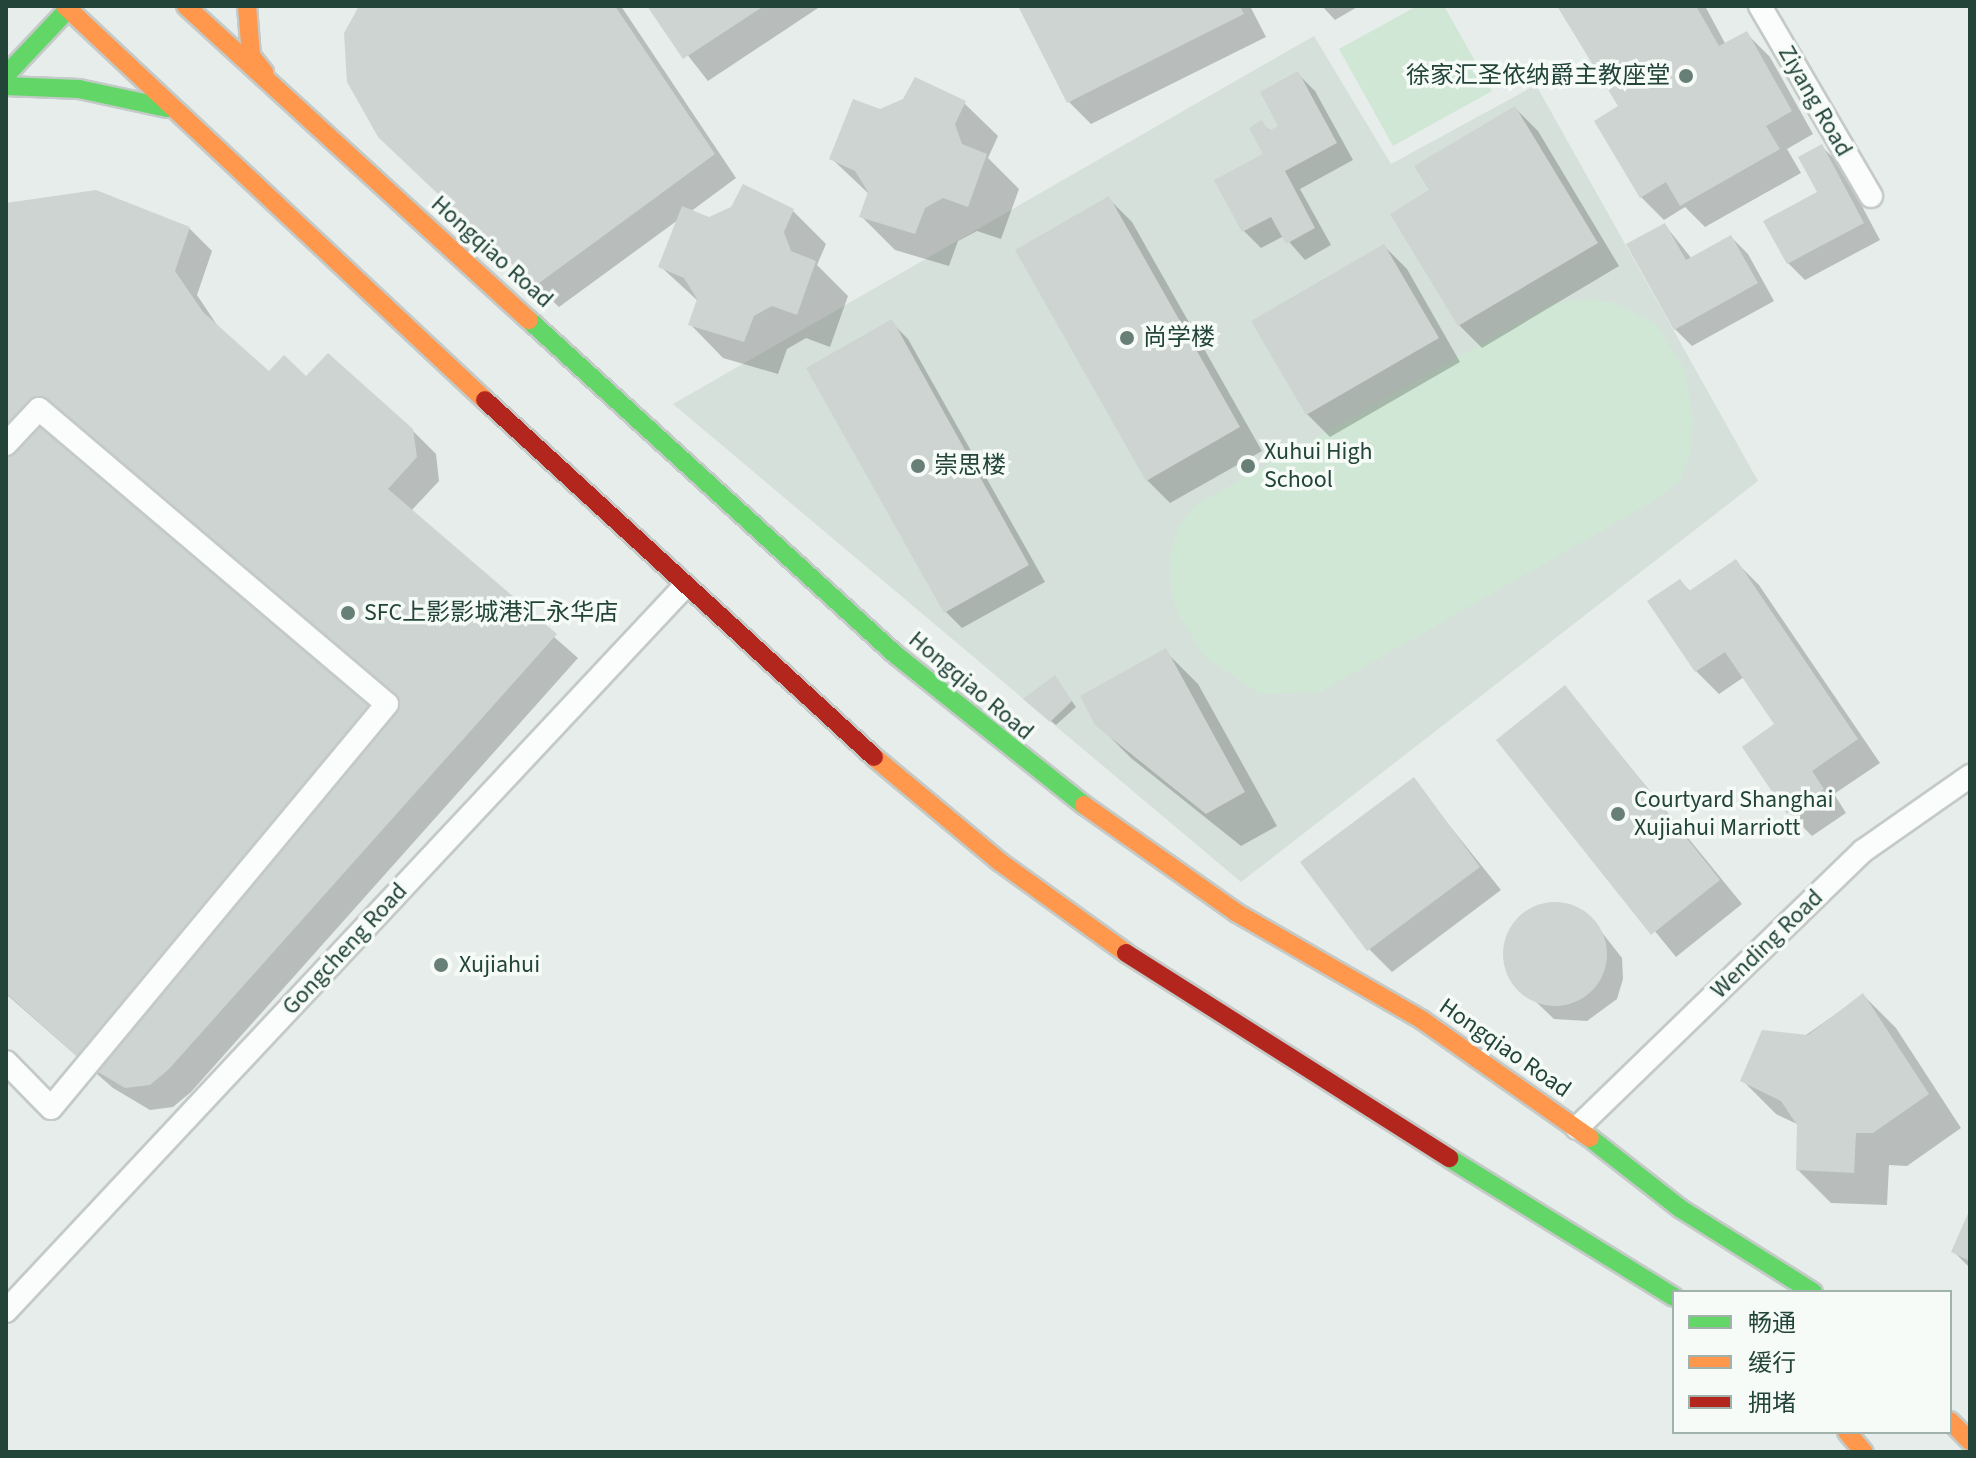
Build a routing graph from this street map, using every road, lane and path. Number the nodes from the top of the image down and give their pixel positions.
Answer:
1 (186, 6) edge
2 (247, 6) edge
3 (1760, 6) edge
4 (68, 7) edge
5 (6, 75) edge
6 (6, 86) edge
7 (277, 88) junction
8 (172, 110) junction
9 (1871, 196) dead end
10 (6, 444) edge
11 (684, 587) junction
12 (1970, 776) edge
13 (6, 1062) edge
14 (1577, 1128) junction
15 (1810, 1290) edge
16 (1672, 1296) edge
17 (6, 1311) edge
18 (1952, 1423) edge
19 (1849, 1434) edge
20 (1970, 1441) edge
21 (1864, 1452) edge

1 - 7 main road, Hongqiao Road
2 - 7 main road
3 - 9 street, Ziyang Road
4 - 5 main road
4 - 8 main road
6 - 8 main road
7 - 14 main road, Hongqiao Road
8 - 11 main road
10 - 13 street
11 - 16 main road
11 - 17 street, Gongcheng Road
12 - 14 street, Wending Road
14 - 15 main road, Hongqiao Road
18 - 20 main road
19 - 21 main road

